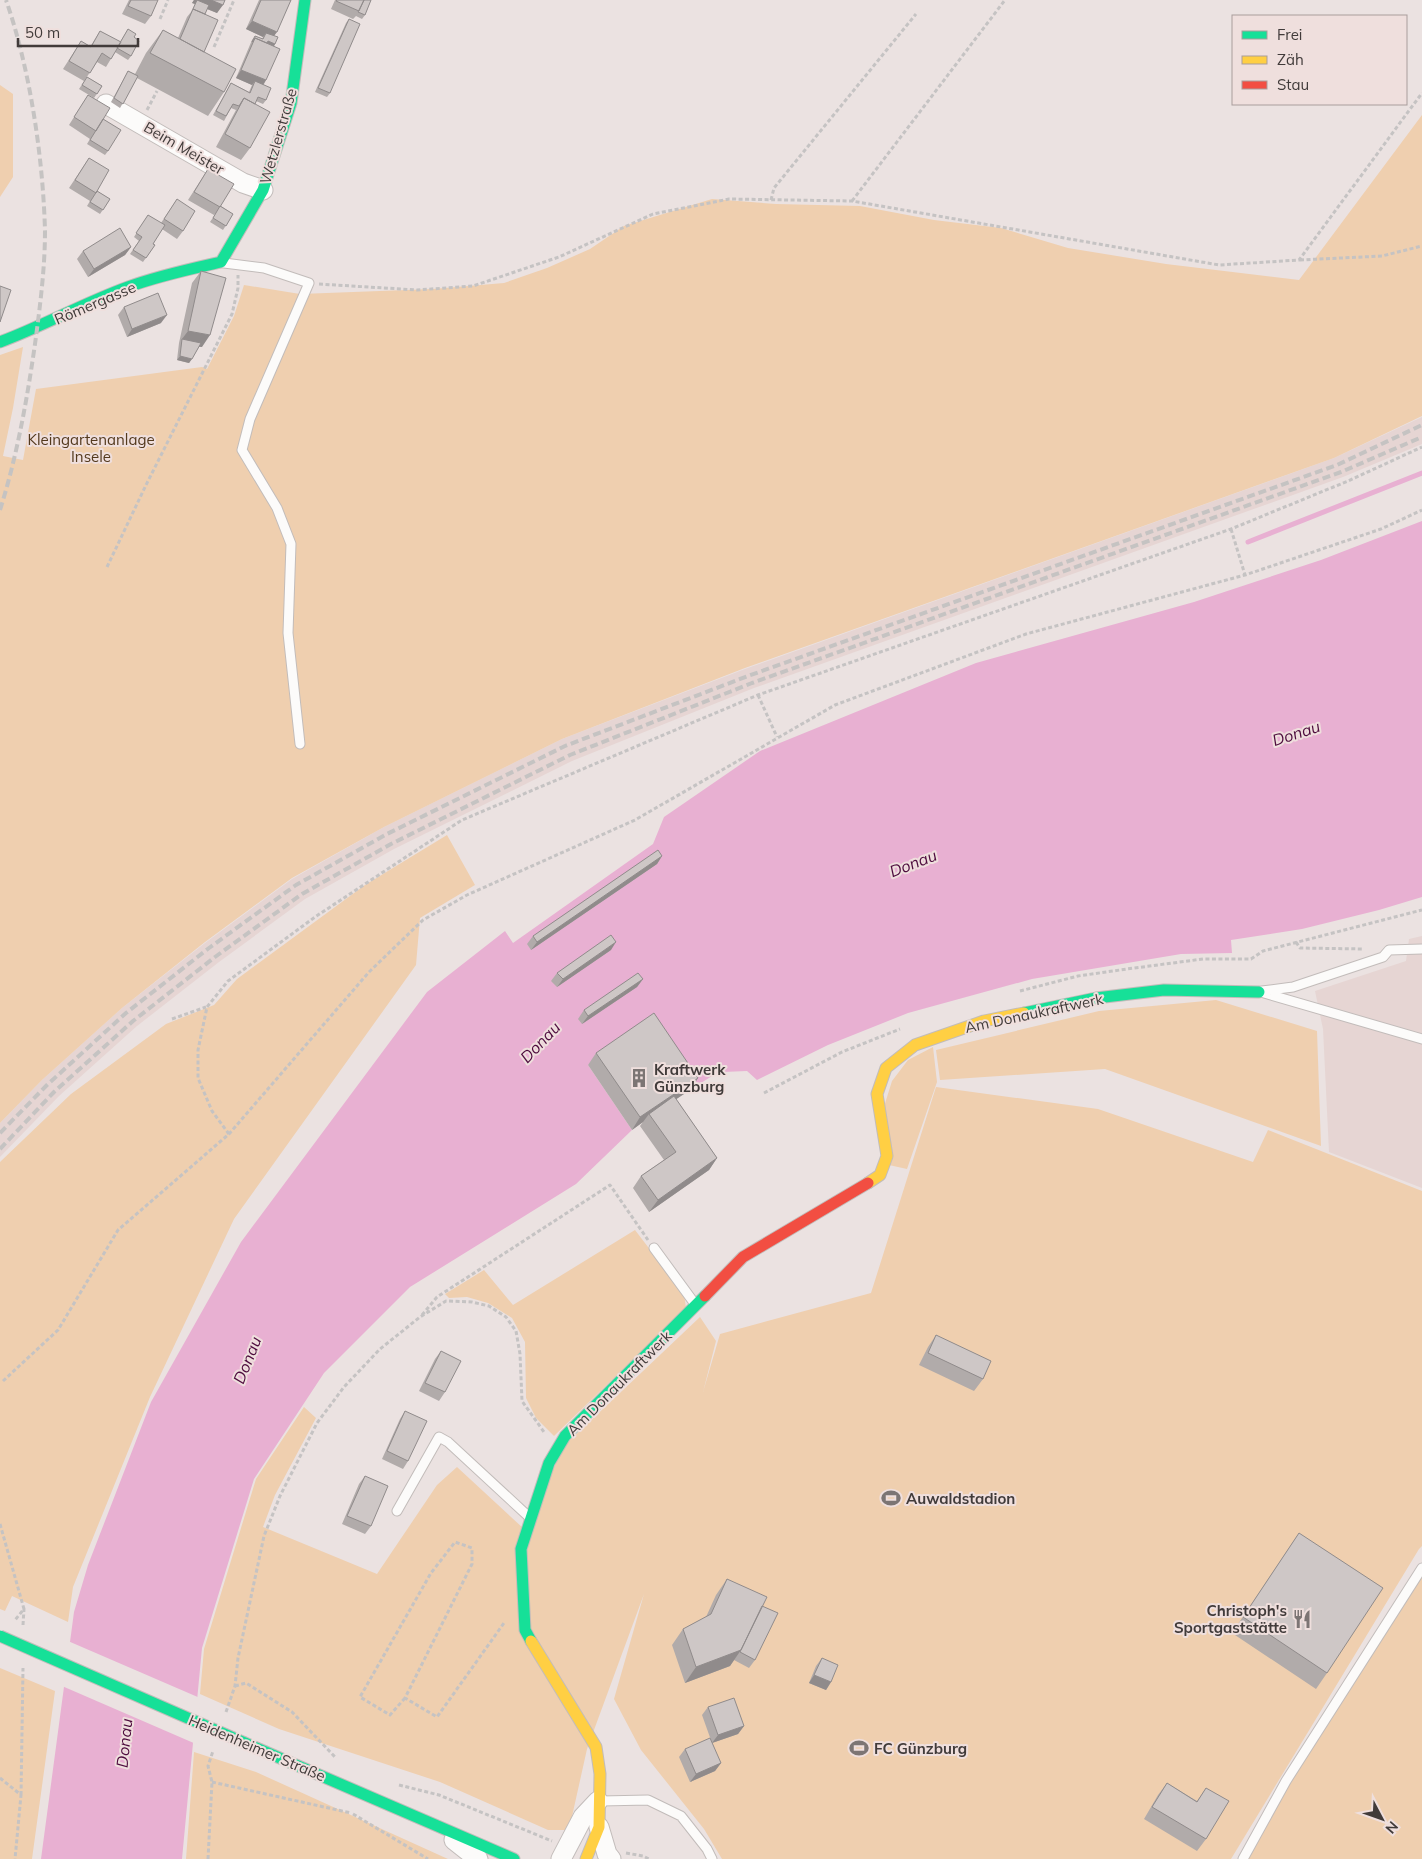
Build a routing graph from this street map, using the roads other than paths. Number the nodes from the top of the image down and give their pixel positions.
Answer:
1 (305, 0) edge
2 (106, 104) edge
3 (263, 190) junction
4 (221, 262) junction
5 (0, 342) edge
6 (300, 744) dead end
7 (1422, 949) edge
8 (1259, 992) junction
9 (1422, 1039) edge
10 (654, 1248) road end
11 (695, 1304) junction
12 (397, 1511) dead end
13 (530, 1518) junction
14 (1422, 1568) edge
15 (0, 1636) edge
16 (598, 1801) junction
17 (433, 1824) junction
18 (599, 1827) junction
19 (564, 1853) edge
20 (478, 1859) edge
21 (514, 1859) edge
22 (586, 1859) edge
23 (610, 1859) edge
24 (712, 1859) edge
25 (1243, 1859) edge

1 - 3 street, Wetzlerstraße
2 - 3 street, Beim Meister
3 - 4 street, Wetzlerstraße
4 - 5 street, Römergasse
4 - 6 lane
7 - 8 lane, Am Donaukraftwerk
8 - 9 lane, Am Donaukraftwerk
8 - 11 street, Am Donaukraftwerk
10 - 11 lane
11 - 13 street, Am Donaukraftwerk
12 - 13 lane
13 - 16 street, Am Donaukraftwerk
14 - 25 lane
15 - 17 street, Heidenheimer Straße, bridge
16 - 18 street, Am Donaukraftwerk
16 - 19 street
16 - 24 lane
17 - 20 street
17 - 21 street, Heidenheimer Straße
18 - 22 street, Am Donaukraftwerk
18 - 23 street

